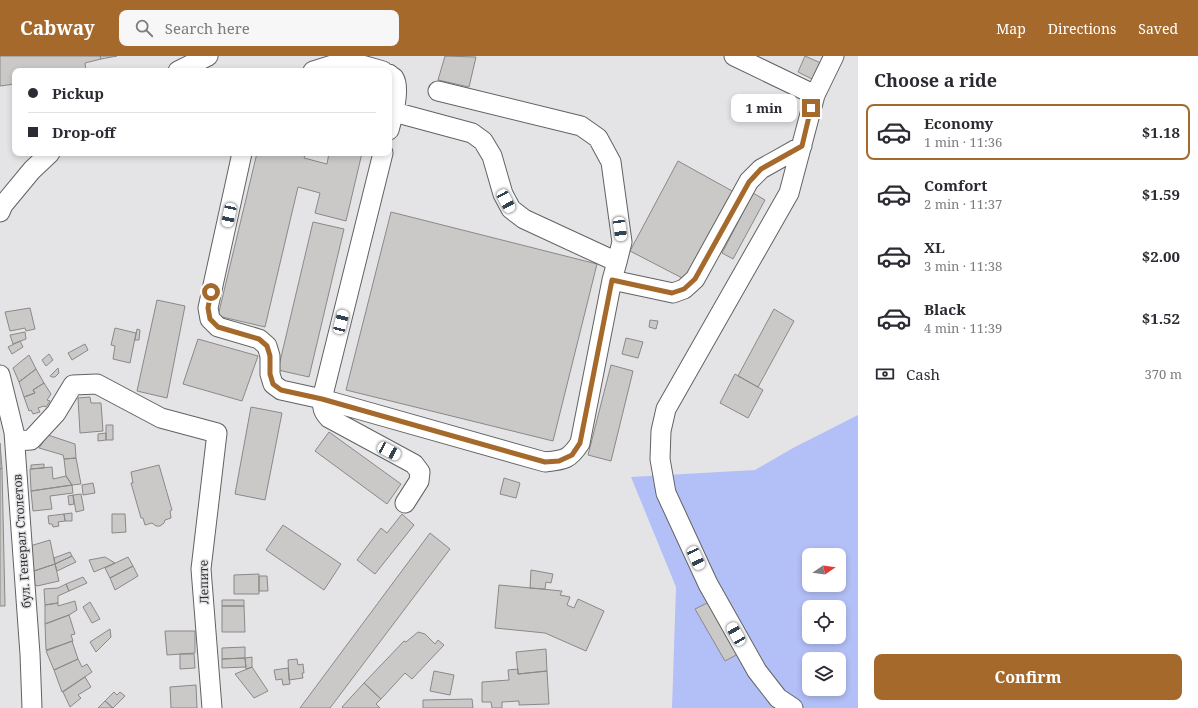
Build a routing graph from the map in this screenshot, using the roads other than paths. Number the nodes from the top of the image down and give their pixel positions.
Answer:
1 (208, 56) edge
2 (734, 56) edge
3 (834, 56) edge
4 (184, 68) edge
5 (323, 68) edge
6 (372, 68) edge
7 (392, 77) edge
8 (438, 91) dead end
9 (815, 95) junction
10 (394, 112) junction
11 (392, 119) edge
12 (802, 146) junction
13 (47, 156) edge
14 (241, 156) edge
15 (382, 156) edge
16 (0, 212) edge
17 (617, 262) junction
18 (612, 280) junction
19 (0, 375) edge
20 (322, 399) junction
21 (15, 441) junction
22 (405, 503) dead end
23 (783, 705) edge
24 (32, 708) edge
25 (212, 708) edge

1 - 4 street
2 - 9 street
3 - 9 street
5 - 6 street
7 - 10 street
8 - 17 street
9 - 12 street
10 - 11 street
10 - 17 street
12 - 18 street
12 - 23 street
13 - 16 street
14 - 20 street
15 - 20 street
17 - 18 street
18 - 20 street
19 - 21 street, бул. Генерал Столетов
20 - 22 street
21 - 24 street, бул. Генерал Столетов
21 - 25 street, Лепите

